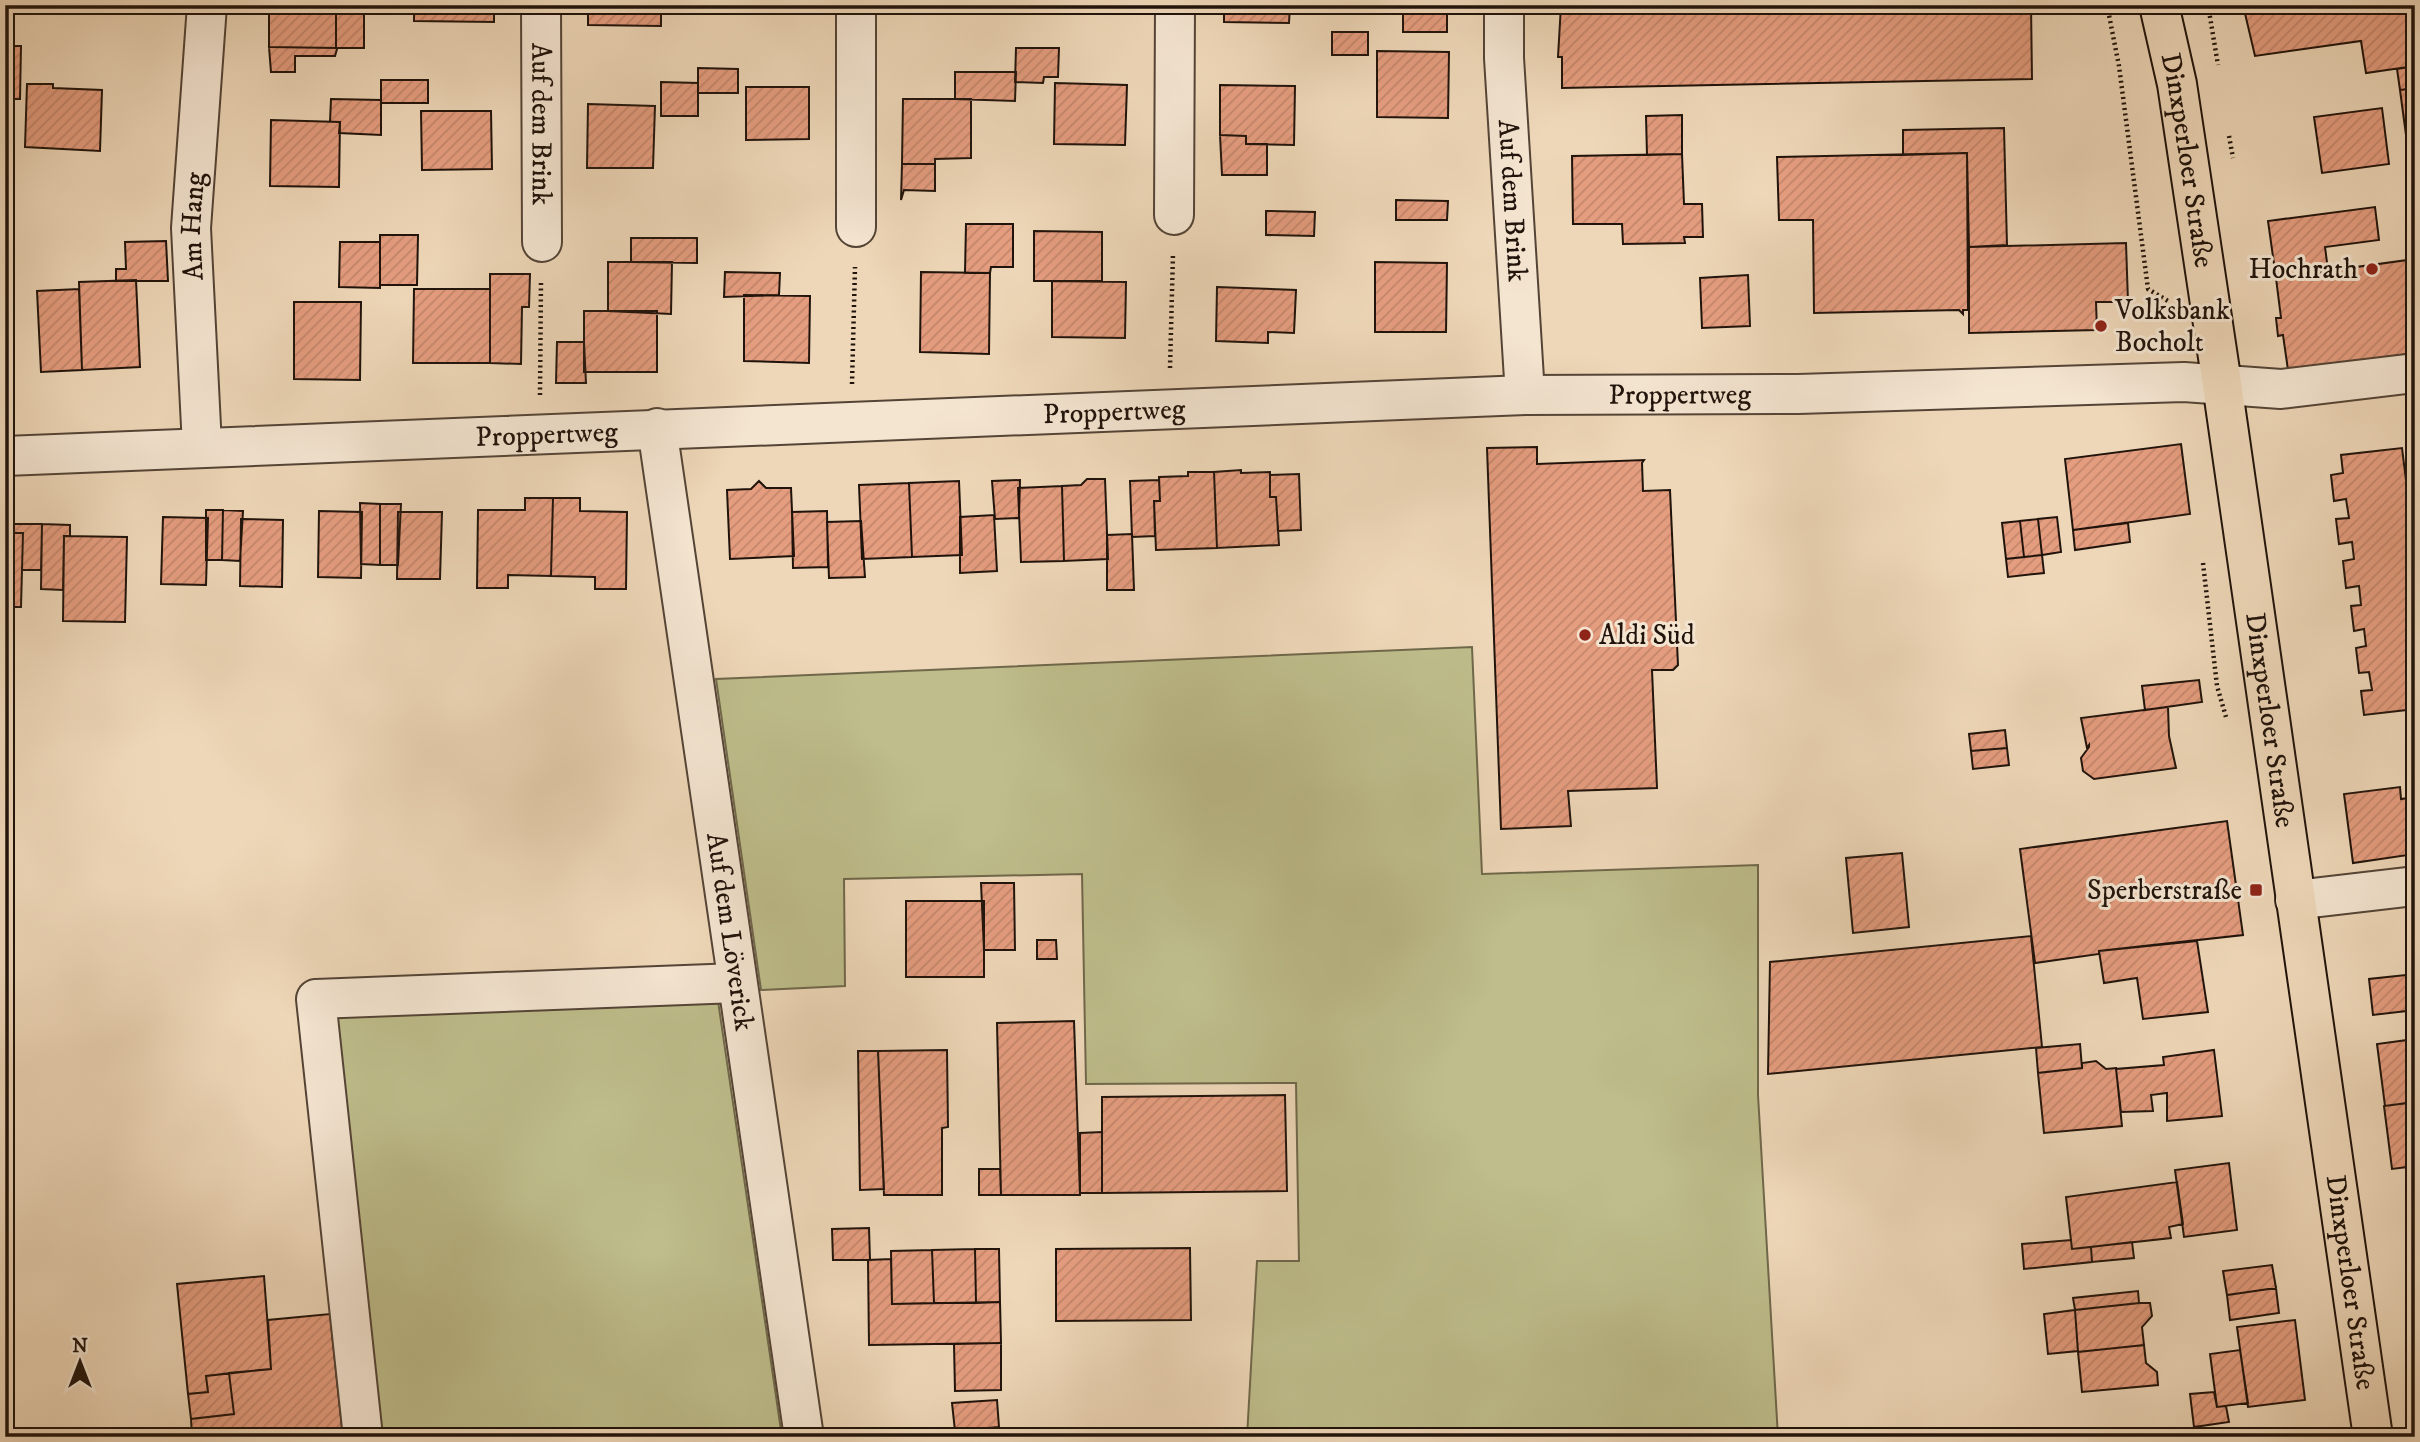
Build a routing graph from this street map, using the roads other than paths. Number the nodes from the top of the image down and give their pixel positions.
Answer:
1 (207, 5) edge
2 (541, 5) edge
3 (856, 5) edge
4 (1175, 5) edge
5 (1504, 5) edge
6 (2159, 5) edge
7 (1174, 215) road end
8 (856, 227) road end
9 (542, 242) road end
10 (2415, 373) edge
11 (2222, 384) junction
12 (1525, 395) junction
13 (657, 428) junction
14 (202, 446) junction
15 (5, 456) edge
16 (2415, 886) edge
17 (2295, 900) junction
18 (737, 984) junction
19 (363, 1437) edge
20 (804, 1437) edge
21 (2373, 1437) edge

1 - 14 street, Am Hang
2 - 9 street, Auf dem Brink
3 - 8 street
4 - 7 street
5 - 12 street, Auf dem Brink
6 - 11 main road, Dinxperloer Straße
10 - 11 street, Proppertweg
11 - 12 street, Proppertweg
11 - 17 main road, Dinxperloer Straße
12 - 13 street, Proppertweg
13 - 14 street, Proppertweg
13 - 18 street, Auf dem Löverick
14 - 15 street, Proppertweg
16 - 17 street
17 - 21 main road, Dinxperloer Straße
18 - 19 street
18 - 20 street, Auf dem Löverick

